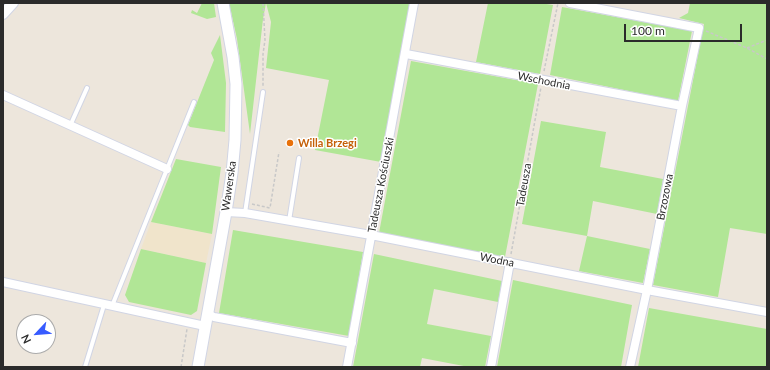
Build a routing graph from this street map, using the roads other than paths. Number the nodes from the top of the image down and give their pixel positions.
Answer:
1 (12, 3) edge
2 (223, 3) edge
3 (414, 3) edge
4 (570, 3) edge
5 (3, 14) edge
6 (406, 54) junction
7 (87, 88) dead end
8 (263, 92) road end
9 (3, 95) edge
10 (194, 102) dead end
11 (682, 106) junction
12 (70, 126) junction
13 (299, 158) dead end
14 (167, 169) junction
15 (226, 212) junction
16 (245, 213) junction
17 (289, 222) junction
18 (371, 235) junction
19 (510, 262) junction
20 (3, 282) edge
21 (647, 290) junction
22 (108, 305) junction
23 (767, 312) edge
24 (208, 314) junction
25 (205, 326) junction
26 (352, 343) junction
27 (85, 367) edge
28 (198, 367) edge
29 (347, 367) edge
30 (491, 367) edge
31 (630, 367) edge

1 - 5 street
2 - 15 main road, Wawerska
3 - 6 street, Tadeusza Kościuszki
4 - 11 street, Brzozowa
6 - 11 street, Wschodnia
6 - 18 street, Tadeusza Kościuszki
7 - 12 lane
8 - 16 lane
9 - 12 street
10 - 14 lane
11 - 21 street, Brzozowa
12 - 14 street
13 - 17 lane
14 - 22 lane
15 - 16 street, Wodna
15 - 24 main road, Wawerska
16 - 17 street, Wodna
17 - 18 street, Wodna
18 - 19 street, Wodna
18 - 26 street, Tadeusza Kościuszki
19 - 21 street, Wodna
19 - 30 street
20 - 22 street
21 - 23 street, Wodna
21 - 31 street, Brzozowa
22 - 25 street
22 - 27 lane
24 - 25 main road, Wawerska
24 - 26 street
25 - 28 main road, Wawerska
26 - 29 street, Tadeusza Kościuszki

